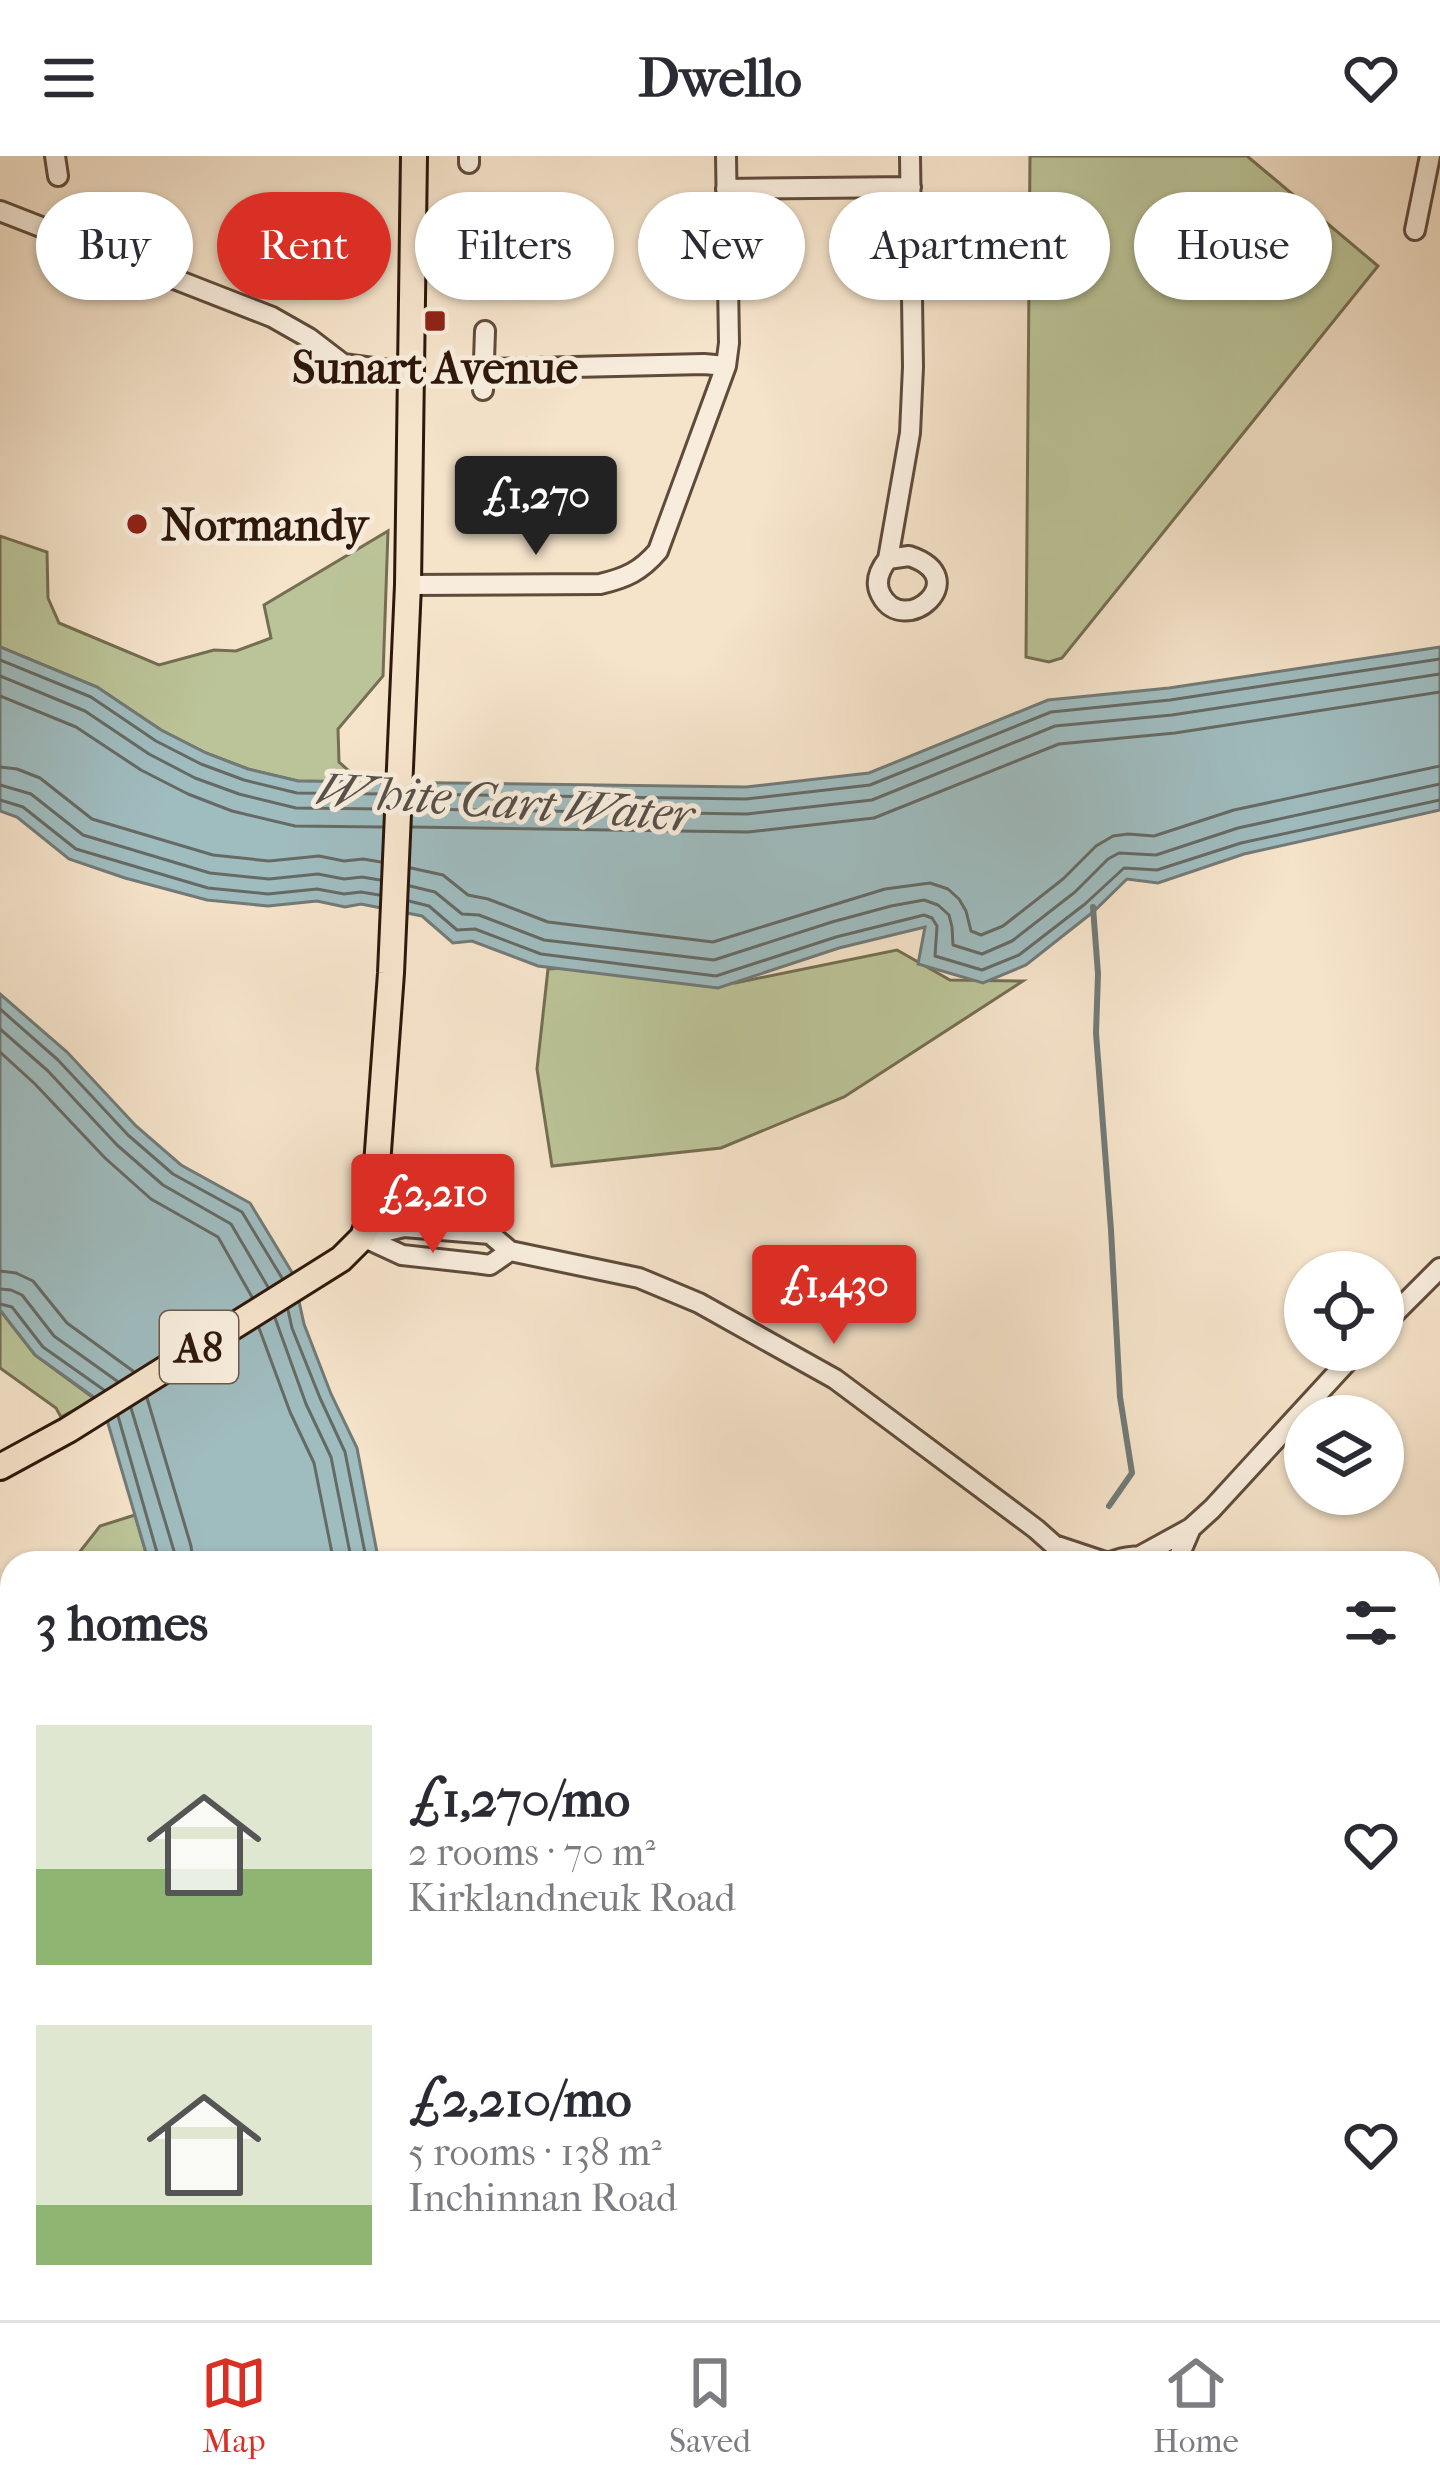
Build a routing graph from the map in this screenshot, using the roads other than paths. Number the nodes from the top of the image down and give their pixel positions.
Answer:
1 (414, 156) edge
2 (726, 156) edge
3 (910, 156) edge
4 (1432, 163) edge
5 (911, 188) junction
6 (726, 189) junction
7 (0, 211) edge
8 (1415, 230) dead end
9 (485, 331) dead end
10 (726, 367) junction
11 (484, 369) junction
12 (411, 373) junction
13 (483, 390) dead end
14 (888, 559) dead end
15 (408, 585) junction
16 (363, 1238) junction
17 (510, 1251) junction
18 (1440, 1268) edge
19 (1404, 1304) edge
20 (1339, 1371) edge
21 (0, 1468) edge
22 (1192, 1528) junction
23 (1054, 1545) junction
24 (1058, 1551) edge
25 (1072, 1551) edge
26 (1160, 1551) edge
27 (1181, 1551) edge

1 - 12 main road
2 - 6 street
3 - 5 street
4 - 8 street
5 - 6 street
5 - 14 street
6 - 10 street
7 - 12 street
9 - 11 street
10 - 11 street
10 - 15 street
11 - 13 street
12 - 15 main road
15 - 16 main road
16 - 17 street
16 - 17 street
16 - 21 main road, A8
17 - 23 street
18 - 19 street
20 - 22 street
22 - 26 street
22 - 27 street
23 - 24 street
23 - 25 street

